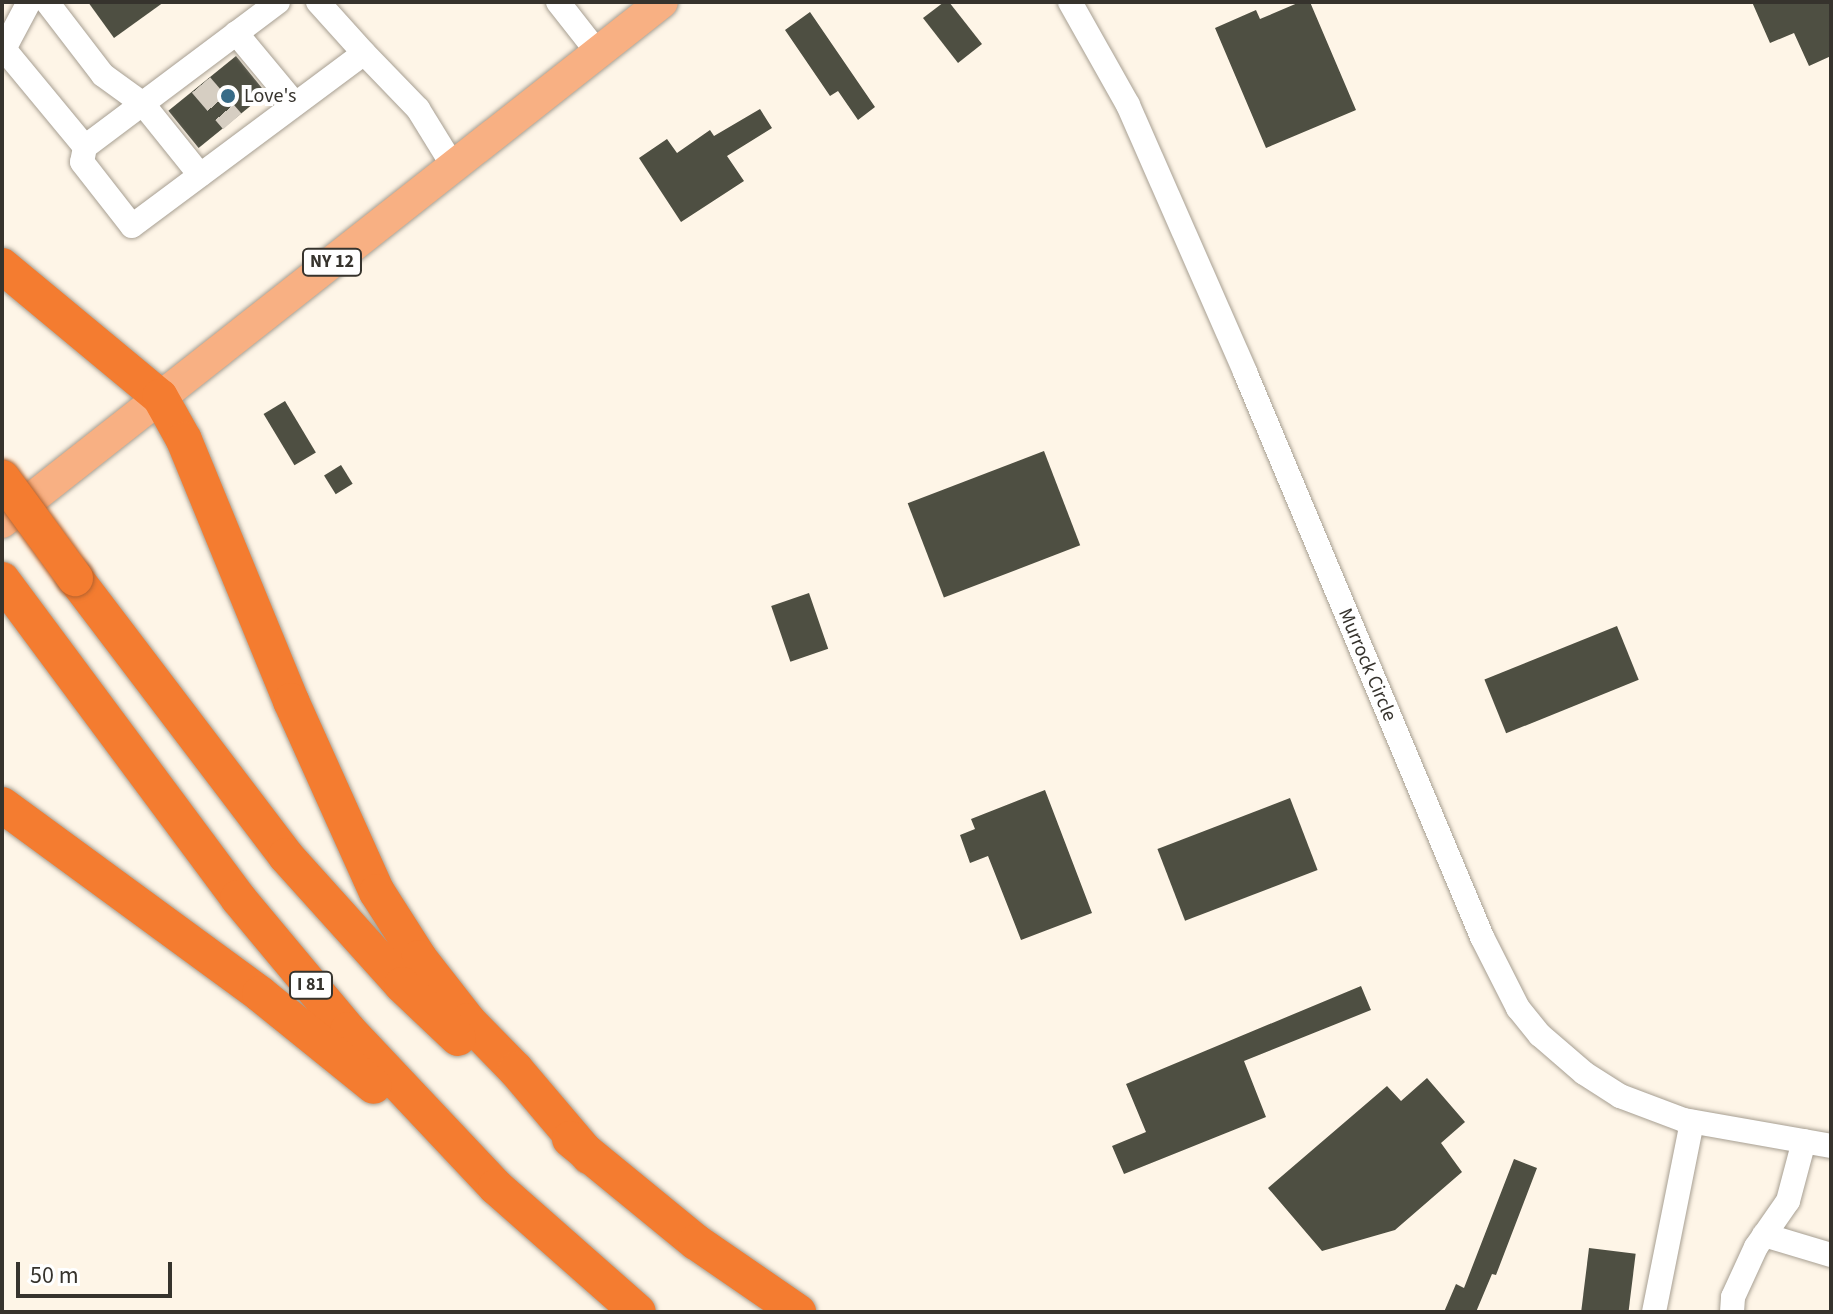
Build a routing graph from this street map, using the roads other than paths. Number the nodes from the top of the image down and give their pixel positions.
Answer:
1 (29, 2) edge
2 (47, 2) edge
3 (278, 2) edge
4 (318, 2) edge
5 (558, 2) edge
6 (662, 2) edge
7 (1070, 2) edge
8 (236, 33) junction
9 (364, 53) junction
10 (598, 53) junction
11 (143, 104) junction
12 (295, 104) junction
13 (85, 147) junction
14 (453, 166) junction
15 (200, 175) junction
16 (2, 266) edge
17 (160, 397) junction
18 (2, 478) edge
19 (2, 522) edge
20 (2, 580) edge
21 (2, 805) edge
22 (1692, 1122) junction
23 (1804, 1141) junction
24 (1831, 1146) edge
25 (589, 1156) junction
26 (496, 1187) junction
27 (1764, 1235) junction
28 (1831, 1255) edge
29 (638, 1312) edge
30 (798, 1312) edge
31 (1654, 1312) edge
32 (1732, 1312) edge

1 - 13 street
2 - 11 street
3 - 8 street
4 - 9 street
5 - 10 street
6 - 10 main road, NY 12
7 - 22 street, Murrock Circle
8 - 11 street
8 - 12 street
9 - 12 street
9 - 14 street
10 - 14 main road, NY 12
11 - 13 street
11 - 15 street
12 - 15 street
13 - 15 street
14 - 17 main road, NY 12
16 - 17 highway
17 - 19 main road, NY 12
17 - 25 highway
18 - 25 highway, bridge
20 - 26 highway, I 81
21 - 26 highway
22 - 23 street, Murrock Circle
22 - 31 street
23 - 24 street, Murrock Circle
23 - 27 street
25 - 30 highway
26 - 29 highway, I 81
27 - 28 street
27 - 32 street

